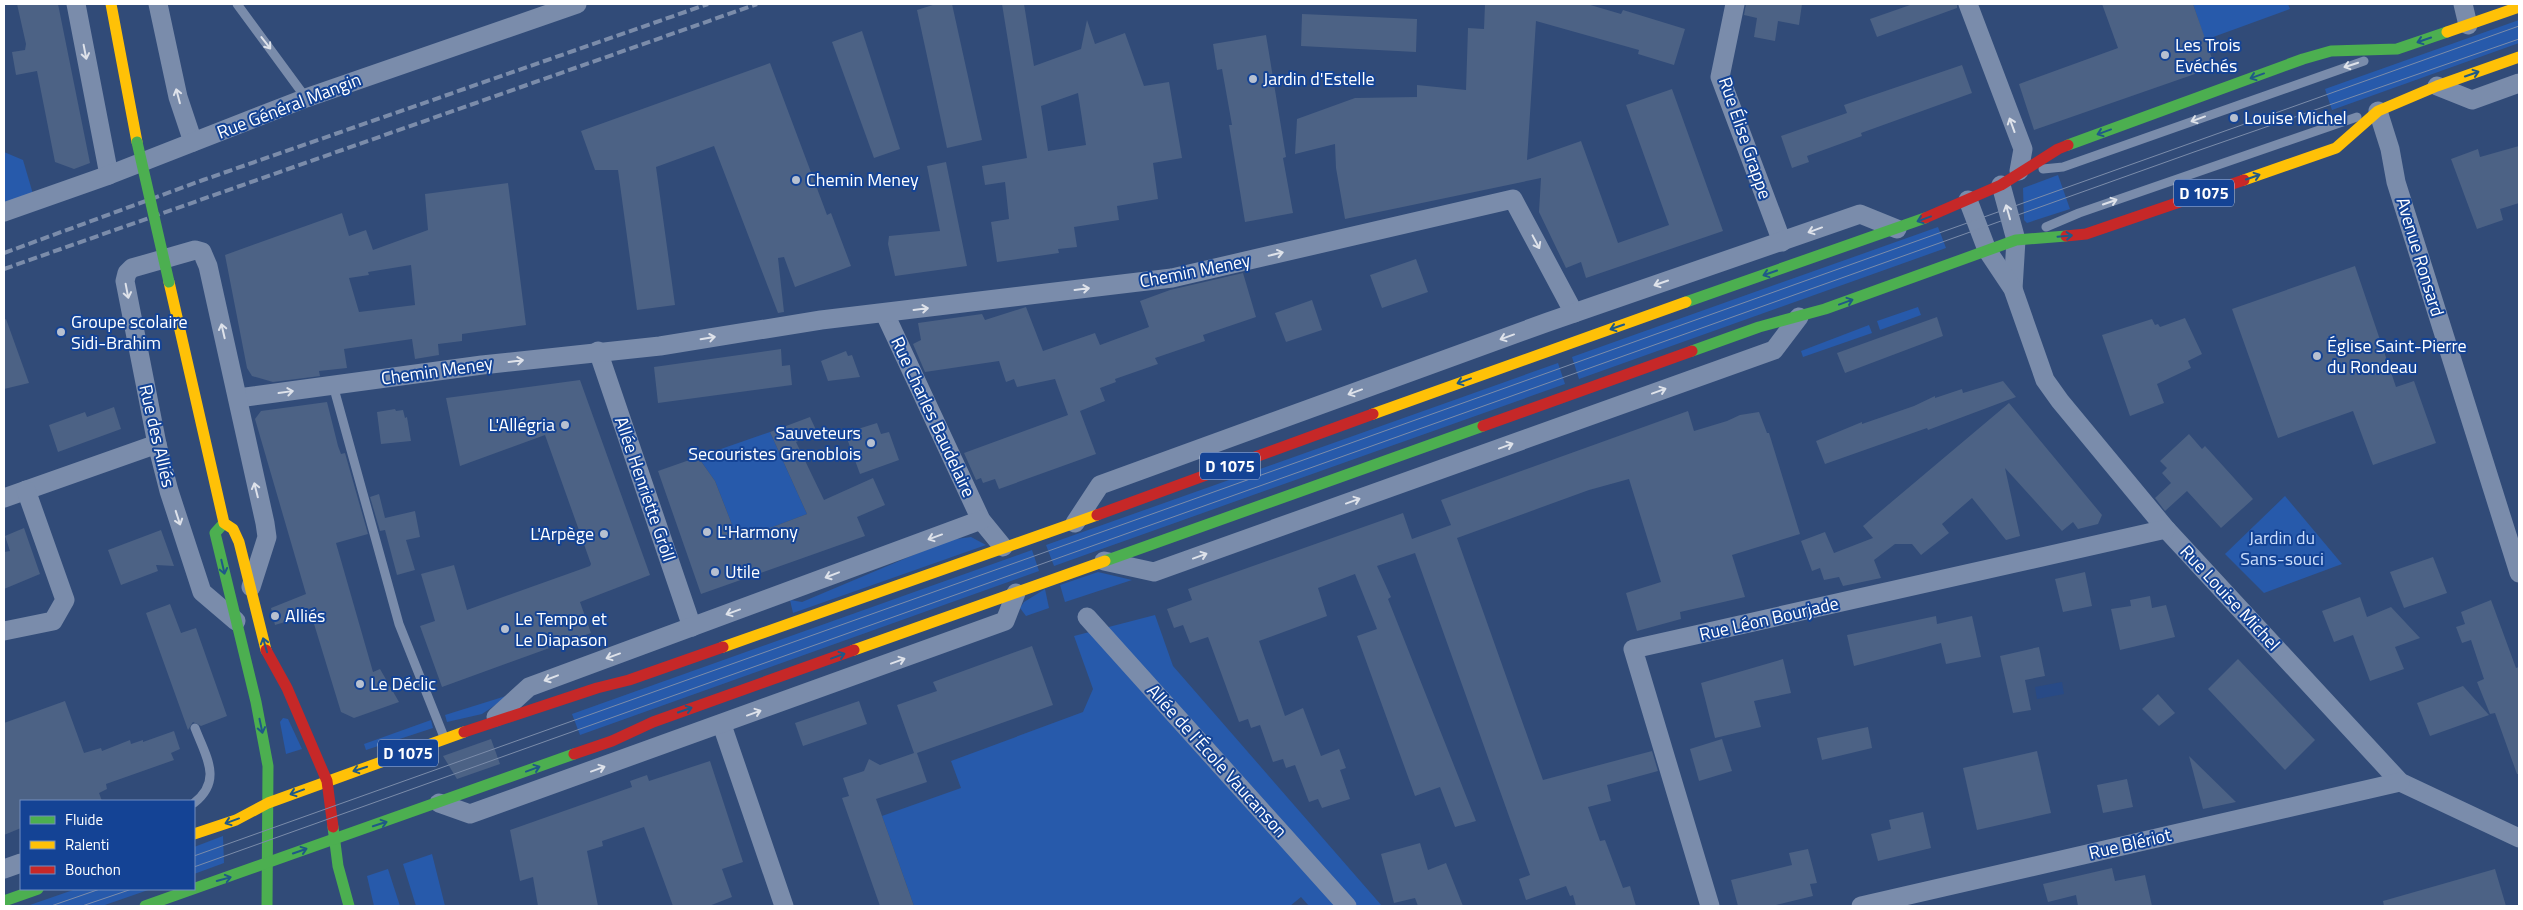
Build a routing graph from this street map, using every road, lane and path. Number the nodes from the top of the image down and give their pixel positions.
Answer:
1 (76, 4) edge
2 (111, 4) edge
3 (158, 4) edge
4 (237, 4) edge
5 (577, 4) edge
6 (1735, 4) edge
7 (1968, 4) edge
8 (2463, 4) edge
9 (2519, 7) edge
10 (2468, 25) junction
11 (2397, 49) junction
12 (2519, 57) edge
13 (2519, 83) edge
14 (2437, 86) junction
15 (306, 98) junction
16 (2378, 111) junction
17 (193, 142) junction
18 (2019, 171) junction
19 (109, 175) junction
20 (2001, 185) junction
21 (1968, 200) junction
22 (4, 212) edge
23 (1896, 229) junction
24 (2016, 240) junction
25 (1782, 242) junction
26 (1987, 250) junction
27 (2013, 289) junction
28 (884, 314) junction
29 (1574, 314) junction
30 (1800, 317) junction
31 (598, 351) junction
32 (333, 385) junction
33 (238, 398) junction
34 (157, 444) junction
35 (26, 490) junction
36 (4, 498) edge
37 (981, 520) junction
38 (1075, 522) junction
39 (224, 523) junction
40 (2166, 529) junction
41 (1003, 548) junction
42 (2516, 552) edge
43 (1104, 561) junction
44 (2519, 573) edge
45 (250, 590) junction
46 (1016, 593) junction
47 (1087, 617) dead end
48 (236, 621) junction
49 (692, 627) junction
50 (4, 631) edge
51 (489, 723) junction
52 (722, 725) junction
53 (195, 728) dead end
54 (445, 739) junction
55 (327, 781) junction
56 (2400, 782) junction
57 (195, 803) edge
58 (268, 803) junction
59 (439, 803) junction
60 (198, 827) edge
61 (2519, 838) edge
62 (334, 840) junction
63 (20, 863) edge
64 (266, 863) junction
65 (4, 869) edge
66 (195, 888) edge
67 (35, 890) edge
68 (190, 890) edge
69 (4, 901) edge
70 (145, 906) edge
71 (267, 906) edge
72 (349, 906) edge
73 (784, 906) edge
74 (1347, 906) edge
75 (1710, 906) edge
76 (1861, 906) edge

1 -> 19 street
2 - 39 main road, bridge
17 -> 3 street
4 -> 15 lane
5 - 15 street, Rue Général Mangin
6 - 25 street, Rue Élise Grappe
18 -> 7 street
8 - 10 street
9 - 10 main road, D 1075
10 -> 11 main road, D 1075
11 -> 18 lane, D 1075
11 -> 18 main road, D 1075
14 -> 12 main road, D 1075
13 - 14 street
14 - 16 main road, D 1075
15 - 17 street, Rue Général Mangin
24 -> 16 lane, D 1075
24 -> 16 main road, D 1075
16 - 42 street, Avenue Ronsard
17 - 19 street, Rue Général Mangin
18 - 20 main road, D 1075
19 - 22 street, Rue Général Mangin
20 - 21 main road, D 1075
24 -> 20 street, Rue Louise Michel
21 -> 23 main road, D 1075
21 - 26 street, Rue Louise Michel
23 -> 25 street
23 -> 38 main road, D 1075
24 - 26 main road, D 1075
24 - 27 street, Rue Louise Michel
25 -> 29 street
26 - 27 street, Rue Louise Michel
30 -> 26 main road, D 1075
27 - 40 street, Rue Louise Michel
28 -> 29 street, Chemin Meney
31 -> 28 street, Chemin Meney
28 - 37 street, Rue Charles Baudelaire
29 -> 38 street
30 - 43 main road, D 1075
43 -> 30 street
32 -> 31 street, Chemin Meney
31 - 49 street, Allée Henriette Gröll
33 -> 32 street, Chemin Meney
32 - 54 lane
33 -> 34 street, Rue des Alliés
45 -> 33 street, Rue des Alliés
34 - 35 street
34 -> 48 street, Rue des Alliés
35 - 36 street
35 - 50 street
37 - 41 street, Rue Charles Baudelaire
37 -> 49 street
38 - 41 main road, D 1075
39 - 45 main road
39 -> 48 main road
40 - 56 street, Rue Louise Michel
40 - 75 street, Rue Léon Bourjade
41 - 51 main road, D 1075
42 - 44 street, Avenue Ronsard
43 - 46 main road, D 1075
55 -> 45 main road
52 -> 46 street
59 -> 46 main road, D 1075
47 - 74 street, Allée de l'École Vaucanson
48 -> 58 main road
49 -> 51 street
51 - 54 main road, D 1075
59 -> 52 street
52 - 73 street
53 - 57 lane
54 -> 55 main road, D 1075
55 -> 58 main road, D 1075
55 - 62 main road
56 - 61 street, Rue Louise Michel
56 - 76 street, Rue Blériot
58 -> 60 main road, D 1075
58 - 64 main road
62 -> 59 main road, D 1075
64 -> 62 main road, D 1075
62 - 72 main road
63 - 65 street
66 -> 64 main road, D 1075
64 - 71 main road
67 - 69 main road
70 -> 68 main road, D 1075

